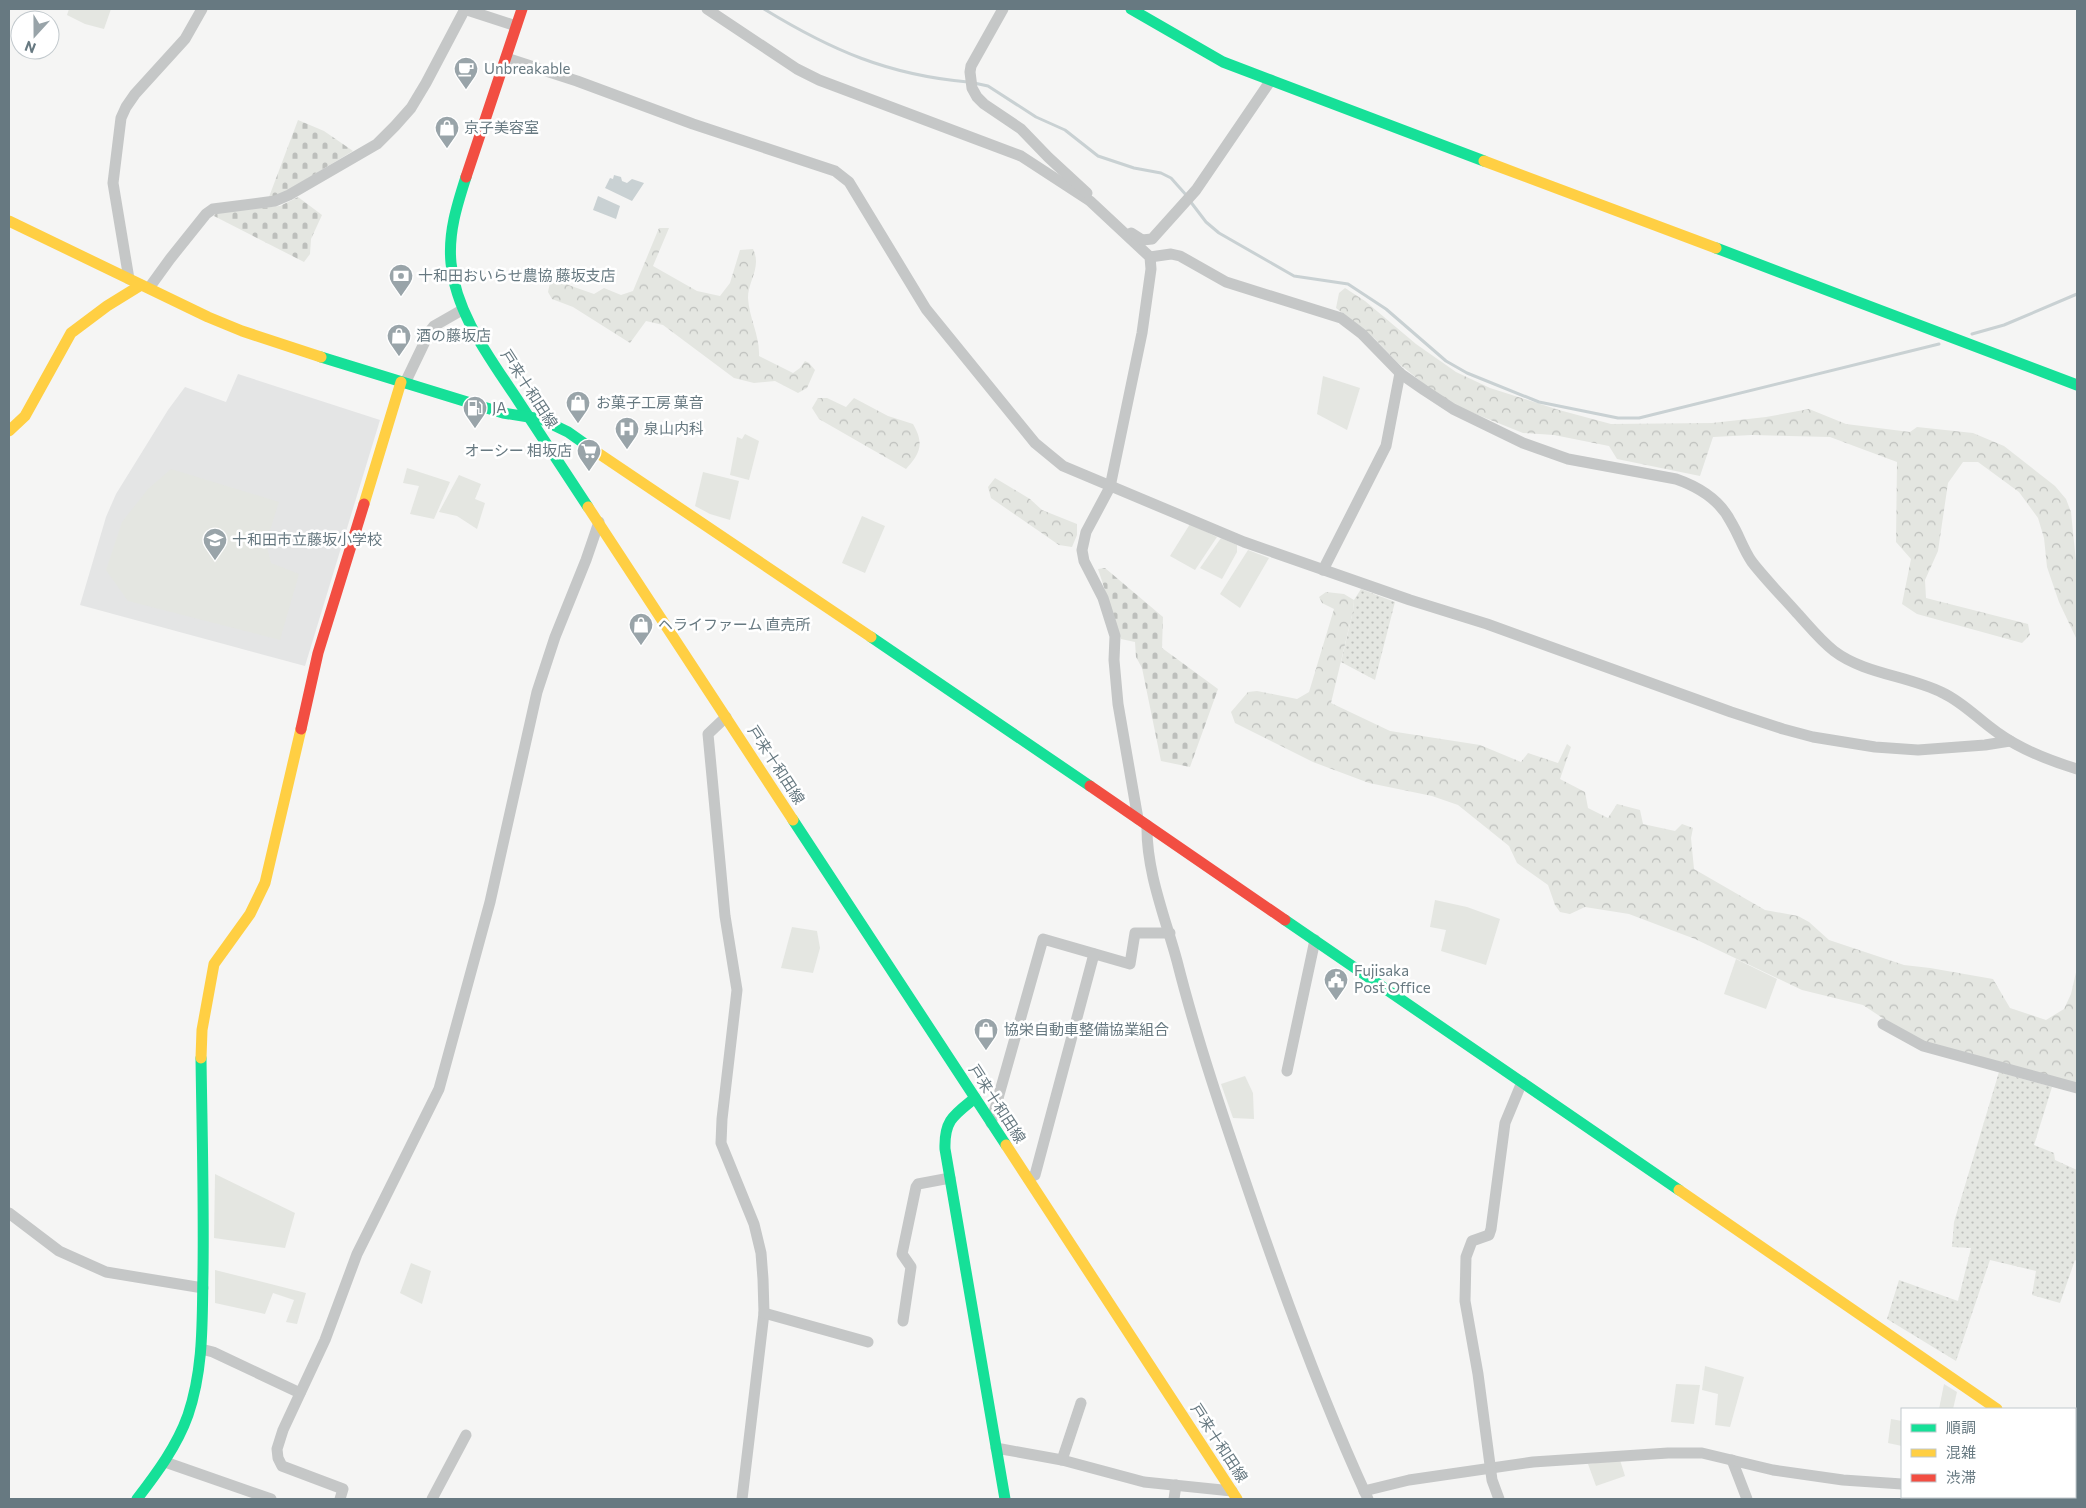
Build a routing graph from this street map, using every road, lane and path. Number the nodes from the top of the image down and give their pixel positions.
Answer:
1 (202, 9) edge
2 (464, 9) edge
3 (522, 9) edge
4 (707, 9) edge
5 (1003, 9) edge
6 (1131, 9) edge
7 (516, 26) junction
8 (506, 58) junction
9 (1271, 80) junction
10 (1094, 205) junction
11 (9, 221) edge
12 (1119, 227) junction
13 (1150, 256) junction
14 (129, 279) junction
15 (145, 287) junction
16 (462, 310) junction
17 (1400, 372) junction
18 (403, 383) junction
19 (2077, 386) edge
20 (528, 416) junction
21 (9, 430) edge
22 (1110, 487) junction
23 (599, 522) junction
24 (1323, 570) junction
25 (726, 717) junction
26 (2010, 741) junction
27 (2077, 768) edge
28 (1142, 822) junction
29 (1170, 933) junction
30 (1315, 940) junction
31 (1094, 954) junction
32 (1884, 1024) dead end
33 (1287, 1071) dead end
34 (1522, 1082) junction
35 (2077, 1088) edge
36 (975, 1098) junction
37 (992, 1123) junction
38 (950, 1178) junction
39 (1028, 1178) junction
40 (9, 1213) edge
41 (203, 1288) junction
42 (764, 1313) junction
43 (904, 1321) dead end
44 (868, 1342) dead end
45 (201, 1349) junction
46 (300, 1393) junction
47 (1082, 1402) dead end
48 (1996, 1408) edge
49 (466, 1435) dead end
50 (996, 1448) junction
51 (1062, 1460) junction
52 (1732, 1460) junction
53 (165, 1462) junction
54 (1490, 1468) junction
55 (1901, 1484) edge
56 (1176, 1486) junction
57 (1234, 1495) edge
58 (1366, 1495) edge
59 (137, 1499) edge
60 (271, 1499) edge
61 (340, 1499) edge
62 (432, 1499) edge
63 (742, 1499) edge
64 (1004, 1499) edge
65 (1174, 1499) edge
66 (1499, 1499) edge
67 (1747, 1499) edge

1 - 14 street
2 - 7 street
2 - 15 street
3 - 7 street, 戸来十和田線
4 - 10 street
5 - 10 street
6 - 9 street
7 - 8 street, 戸来十和田線
8 - 16 street, 戸来十和田線
8 - 22 street
9 - 12 street
9 - 19 street
10 - 12 street
11 - 14 street
12 - 13 street
13 - 17 street
13 - 22 street
14 - 15 street
15 - 18 street
15 - 21 street
16 - 18 street
16 - 20 street, 戸来十和田線
17 - 24 street
17 - 26 street
18 - 20 street
18 - 41 street
20 - 23 street, 戸来十和田線
20 - 28 street
22 - 24 street
22 - 28 street
23 - 25 street, 戸来十和田線
23 - 46 street
24 - 26 street
25 - 36 street, 戸来十和田線
25 - 42 street
26 - 27 street
28 - 29 street
28 - 30 street
29 - 31 street
29 - 58 street
30 - 33 street
30 - 34 street
31 - 37 street
31 - 39 street
32 - 35 street
34 - 48 street
34 - 54 street
36 - 37 street, 戸来十和田線
36 - 38 street
37 - 39 street, 戸来十和田線
38 - 43 street
38 - 50 street
39 - 57 street, 戸来十和田線
40 - 41 street
41 - 45 street
42 - 44 street
42 - 63 street
45 - 46 street
45 - 53 street
46 - 61 street
47 - 51 street
49 - 62 street
50 - 51 street
50 - 64 street
51 - 56 street
52 - 54 street
52 - 55 street
52 - 67 street
53 - 59 street
53 - 60 street
54 - 58 street
54 - 66 street
56 - 57 street
56 - 65 street

